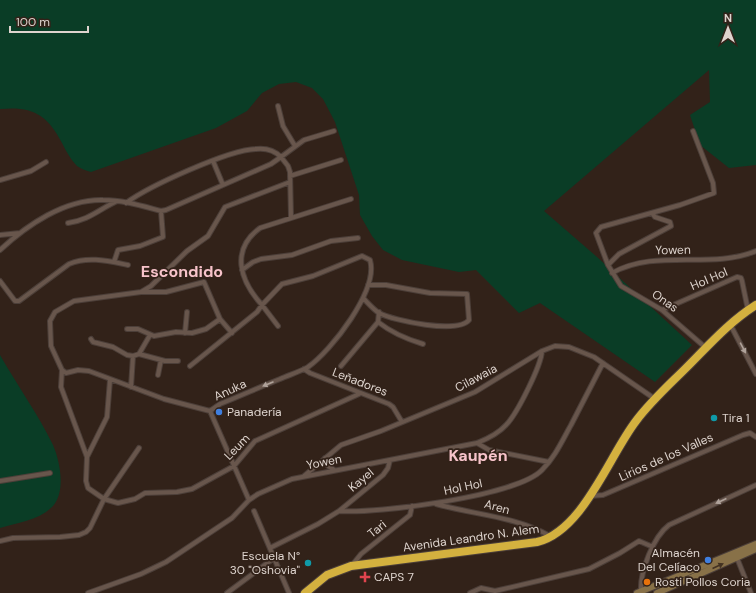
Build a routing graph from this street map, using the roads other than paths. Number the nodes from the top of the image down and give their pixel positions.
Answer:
1 (278, 106) dead end
2 (334, 131) dead end
3 (693, 131) dead end
4 (295, 146) junction
5 (281, 157) junction
6 (342, 160) dead end
7 (213, 161) junction
8 (46, 162) dead end
9 (290, 176) junction
10 (0, 180) edge
11 (290, 182) junction
12 (223, 185) junction
13 (351, 199) dead end
14 (118, 201) junction
15 (126, 203) junction
16 (161, 211) junction
17 (652, 213) junction
18 (291, 217) junction
19 (68, 224) dead end
20 (20, 233) junction
21 (0, 235) edge
22 (358, 238) dead end
23 (0, 250) edge
24 (756, 251) edge
25 (738, 258) joint
26 (114, 262) junction
27 (128, 265) dead end
28 (608, 265) junction
29 (242, 270) junction
30 (612, 273) junction
31 (1, 284) edge
32 (368, 285) junction
33 (141, 292) junction
34 (363, 298) junction
35 (262, 305) junction
36 (756, 305) edge
37 (662, 310) junction
38 (748, 310) junction
39 (187, 312) dead end
40 (379, 312) junction
41 (220, 319) junction
42 (378, 322) junction
43 (730, 323) junction
44 (278, 326) dead end
45 (127, 329) dead end
46 (185, 333) junction
47 (232, 333) junction
48 (150, 335) junction
49 (91, 339) dead end
50 (423, 344) dead end
51 (706, 348) junction
52 (542, 351) junction
53 (139, 354) junction
54 (133, 356) junction
55 (161, 360) junction
56 (178, 361) dead end
57 (603, 363) junction
58 (190, 366) dead end
59 (342, 366) dead end
60 (304, 369) junction
61 (62, 370) junction
62 (756, 374) edge
63 (158, 375) dead end
64 (110, 380) junction
65 (131, 387) junction
66 (358, 394) junction
67 (655, 399) junction
68 (210, 411) junction
69 (402, 422) junction
70 (756, 437) edge
71 (477, 443) junction
72 (139, 448) dead end
73 (87, 457) junction
74 (325, 458) junction
75 (390, 460) junction
76 (549, 462) junction
77 (234, 466) junction
78 (334, 470) junction
79 (50, 473) dead end
80 (303, 476) junction
81 (0, 481) edge
82 (756, 485) edge
83 (590, 496) junction
84 (104, 499) junction
85 (250, 500) junction
86 (433, 503) junction
87 (412, 506) junction
88 (254, 511) dead end
89 (340, 511) junction
90 (552, 537) junction
91 (0, 541) edge
92 (756, 544) edge
93 (653, 547) junction
94 (270, 548) junction
95 (756, 549) edge
96 (274, 558) junction
97 (737, 558) junction
98 (351, 566) junction
99 (495, 592) edge
100 (640, 592) edge
101 (88, 593) edge
102 (227, 593) edge
103 (289, 593) edge
104 (305, 593) edge
105 (470, 593) edge
106 (657, 593) edge
107 (751, 593) edge

1 - 4 street
2 - 4 street
3 - 17 street
4 - 5 street
5 - 7 street
5 - 9 street
5 - 12 street
6 - 9 street
7 - 12 street
7 - 15 street
8 - 10 street
9 - 11 street
11 - 18 street
11 - 33 street
12 - 16 street
13 - 18 street
14 - 15 street
14 - 19 street
14 - 20 street
15 - 16 street
16 - 26 street
17 - 28 street, Onas
17 - 28 street
18 - 29 street
20 - 21 street
20 - 23 street
22 - 29 street
24 - 25 street, Hol Hol
25 - 30 street, Yowen
26 - 27 street
26 - 31 street
28 - 30 street, Onas
29 - 35 street
30 - 37 street, Onas
32 - 34 street, Anuka
32 - 35 street, Anuka
32 - 40 street
33 - 41 street
33 - 61 street
34 - 40 street
34 - 60 street, Anuka
35 - 44 street
35 - 47 street
36 - 38 highway, Avenida Leandro N. Alem
37 - 38 street, Hol Hol
37 - 51 street, Onas
38 - 43 highway, Avenida Leandro N. Alem
39 - 46 street
40 - 42 street
41 - 46 street
41 - 47 street
42 - 50 street
42 - 59 street
43 - 51 highway, Avenida Leandro N. Alem
43 -> 62 street
45 - 48 street
46 - 48 street
47 - 58 street
48 - 53 street
49 - 54 street
51 - 67 highway, Avenida Leandro N. Alem
52 - 57 street, Cilawaia
52 - 69 street, Cilawaia
52 - 71 street, Yowen
53 - 54 street
53 - 55 street
54 - 65 street
55 - 56 street
55 - 63 street
57 - 67 street, Cilawaia
57 - 76 street, Hol Hol
60 - 66 street, Leñadores
60 -> 68 street, Anuka
61 - 64 street, Anuka
61 - 73 street
64 - 65 street, Anuka
64 - 73 street
65 - 68 street, Anuka
66 - 69 street, Leñadores
66 - 77 street, Leum
67 - 83 highway, Avenida Leandro N. Alem
68 - 77 street
69 - 74 street, Cilawaia
70 - 83 street, Lirios de los Valles
71 - 75 street, Yowen
71 - 76 street
72 - 84 street
73 - 84 street
74 - 78 street
74 - 80 street, Cilawaia
75 - 78 street, Yowen
75 - 89 street, Kayel
76 - 86 street, Hol Hol
77 - 84 street, Leum
77 - 85 street
78 - 80 street, Yowen
79 - 81 street
80 - 85 street, Yowen
82 -> 93 street
83 - 90 highway, Avenida Leandro N. Alem
84 - 91 street
85 - 101 street, Yowen
86 - 87 street, Hol Hol
86 - 90 street, Aren
87 - 89 street, Hol Hol
87 - 98 street, Tari
88 - 94 street
89 - 94 street, Hol Hol
90 - 98 highway, Avenida Leandro N. Alem
92 - 100 main road
93 - 99 street
93 - 100 street
94 - 96 street
95 - 97 main road
96 - 102 street
96 - 103 street
106 -> 97 main road
97 - 107 street
98 - 104 highway, Avenida Leandro N. Alem
99 - 105 street

